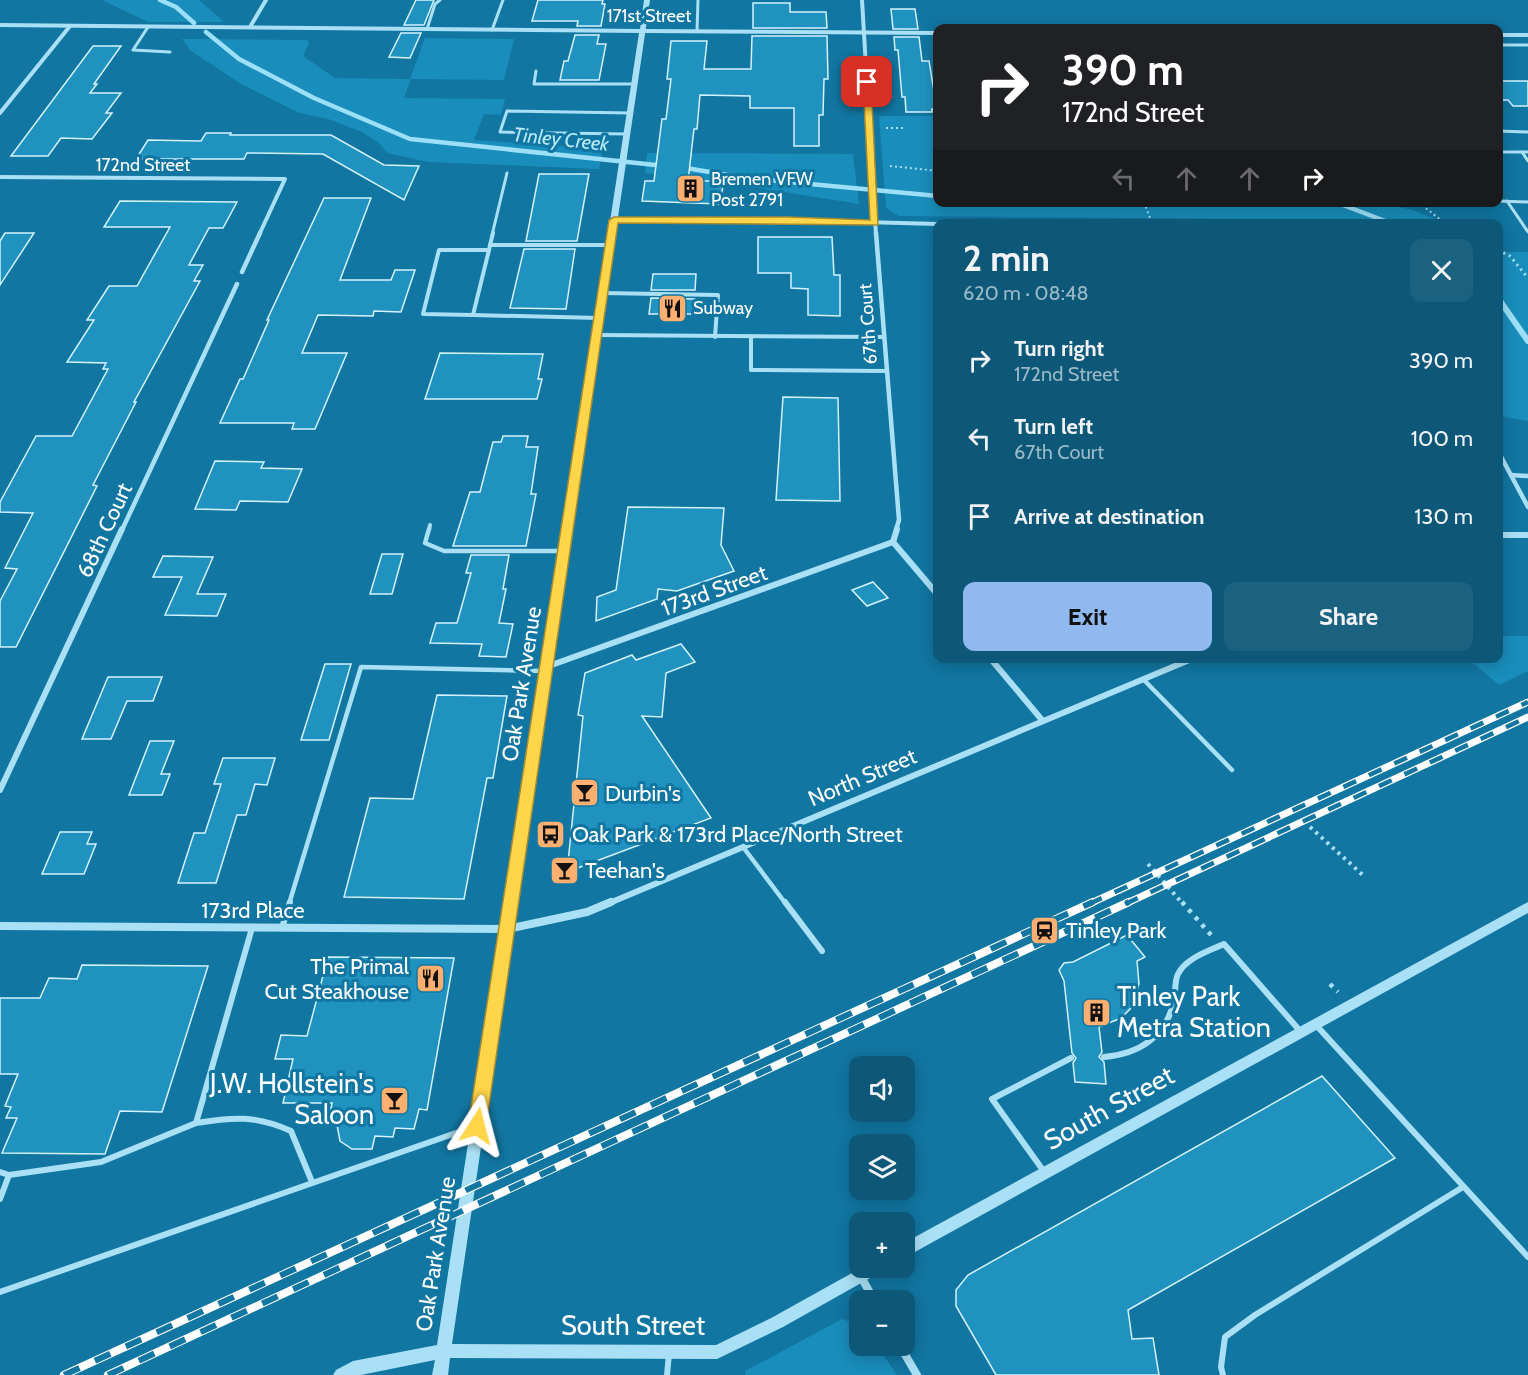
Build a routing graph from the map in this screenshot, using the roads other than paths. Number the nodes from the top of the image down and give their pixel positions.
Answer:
1 (266, 0) edge
2 (440, 0) edge
3 (502, 0) edge
4 (647, 0) edge
5 (698, 0) edge
6 (862, 0) edge
7 (0, 25) edge
8 (70, 26) junction
9 (148, 27) junction
10 (250, 27) junction
11 (427, 29) junction
12 (492, 30) junction
13 (642, 31) junction
14 (697, 31) junction
15 (864, 32) junction
16 (933, 33) edge
17 (1503, 35) edge
18 (1528, 35) edge
19 (1503, 45) edge
20 (1528, 45) edge
21 (170, 51) dead end
22 (537, 71) dead end
23 (634, 84) junction
24 (630, 112) junction
25 (0, 113) edge
26 (1503, 131) edge
27 (1528, 132) edge
28 (627, 134) junction
29 (1503, 152) edge
30 (1522, 152) junction
31 (1528, 152) edge
32 (1528, 162) edge
33 (507, 173) dead end
34 (0, 177) edge
35 (1503, 201) edge
36 (1507, 201) junction
37 (1528, 202) edge
38 (614, 220) junction
39 (875, 223) junction
40 (933, 224) edge
41 (1528, 232) edge
42 (490, 245) junction
43 (610, 245) junction
44 (489, 250) junction
45 (242, 272) dead end
46 (237, 284) dead end
47 (603, 293) junction
48 (472, 315) junction
49 (599, 318) junction
50 (596, 335) junction
51 (715, 336) junction
52 (751, 336) junction
53 (884, 337) junction
54 (887, 371) junction
55 (1503, 460) edge
56 (1511, 475) junction
57 (1528, 476) edge
58 (1528, 507) edge
59 (430, 525) dead end
60 (1503, 535) edge
61 (1528, 536) edge
62 (893, 542) junction
63 (564, 551) junction
64 (933, 590) edge
65 (994, 663) edge
66 (1183, 663) edge
67 (546, 669) junction
68 (1144, 680) junction
69 (1042, 720) junction
70 (1232, 770) dead end
71 (0, 790) edge
72 (743, 847) junction
73 (1528, 907) edge
74 (0, 926) edge
75 (252, 928) junction
76 (282, 928) junction
77 (507, 929) junction
78 (822, 951) dead end
79 (1315, 1024) junction
80 (1301, 1032) junction
81 (1104, 1057) dead end
82 (1071, 1058) dead end
83 (196, 1123) junction
84 (477, 1126) junction
85 (0, 1172) edge
86 (1045, 1173) junction
87 (9, 1175) junction
88 (312, 1182) junction
89 (1463, 1187) junction
90 (0, 1199) edge
91 (915, 1245) edge
92 (1528, 1257) edge
93 (855, 1278) edge
94 (0, 1292) edge
95 (443, 1351) junction
96 (669, 1352) junction
97 (906, 1356) edge
98 (341, 1375) edge
99 (440, 1375) edge
100 (667, 1375) edge
101 (916, 1375) edge
102 (1223, 1375) edge

1 - 10 street
2 - 11 lane
3 - 12 lane
4 - 13 street, Oak Park Avenue
5 - 14 lane
6 - 15 street, 67th Court
7 - 8 street, 171st Street
8 - 9 street, 171st Street
8 - 25 street
9 - 10 street, 171st Street
9 - 21 lane
10 - 11 street, 171st Street
11 - 12 street, 171st Street
12 - 13 street, 171st Street
13 - 14 street, 171st Street
13 - 23 street, Oak Park Avenue
14 - 15 street, 171st Street
15 - 16 street, 171st Street
15 - 39 street, 67th Court
17 - 18 street
19 - 20 lane
22 - 23 lane
23 - 24 street, Oak Park Avenue
24 - 28 street, Oak Park Avenue
24 - 28 lane
26 - 27 lane
28 - 38 street, Oak Park Avenue
29 - 30 lane
30 - 31 lane
30 - 32 lane
33 - 42 lane
34 - 45 street, 172nd Street
35 - 36 lane
36 - 37 lane
36 - 41 lane
38 - 39 street
38 - 43 street, Oak Park Avenue
39 - 40 street
39 - 53 street, 67th Court
42 - 43 lane
42 - 44 lane
43 - 47 street, Oak Park Avenue
44 - 48 lane
44 - 48 lane
46 - 71 street, 68th Court
47 - 49 street, Oak Park Avenue
47 - 51 lane
48 - 49 lane
49 - 50 street, Oak Park Avenue
50 - 51 lane
50 - 63 street, Oak Park Avenue
51 - 52 lane
52 - 53 lane
52 - 54 lane
53 - 54 street, 67th Court
54 - 62 street, 67th Court
55 - 56 street
56 - 57 street
56 - 58 street
59 - 63 lane
60 - 61 street
62 - 64 street
62 - 67 street, 173rd Street
63 - 67 street, Oak Park Avenue
65 - 69 street
66 - 68 street, North Street
67 - 76 lane
67 - 77 street, Oak Park Avenue
68 - 69 street, North Street
68 - 70 lane
69 - 72 street, North Street
72 - 77 street, North Street
72 - 78 lane
73 - 79 street, South Street
74 - 75 street, 173rd Place
75 - 76 street, 173rd Place
75 - 83 lane
76 - 77 street, 173rd Place
77 - 84 street, Oak Park Avenue
79 - 80 street, South Street
79 - 89 lane
80 - 81 lane
80 - 86 street, South Street
82 - 86 lane
83 - 87 lane
83 - 88 lane
84 - 88 lane
84 - 95 street, Oak Park Avenue
85 - 87 lane
86 - 91 street, South Street
87 - 90 lane
88 - 94 lane
89 - 92 lane
89 - 102 lane
93 - 96 street, South Street
95 - 96 street, South Street
95 - 98 street, South Street
95 - 99 street, Oak Park Avenue
96 - 100 lane
97 - 101 street

